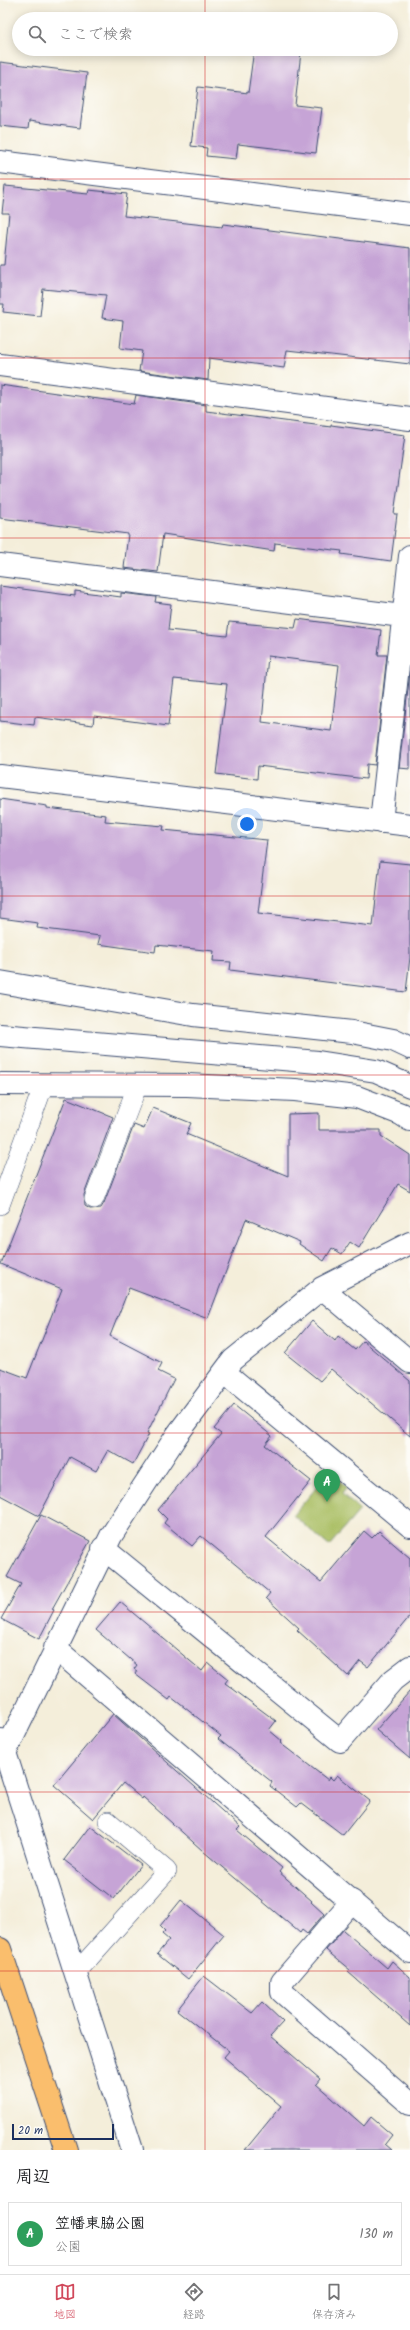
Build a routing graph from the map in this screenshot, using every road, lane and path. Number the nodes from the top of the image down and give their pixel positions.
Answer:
1 (0, 162) edge
2 (410, 214) edge
3 (0, 365) edge
4 (410, 419) edge
5 (410, 556) edge
6 (0, 565) edge
7 (406, 616) edge
8 (0, 776) edge
9 (381, 822) junction
10 (410, 825) edge
11 (0, 982) edge
12 (0, 1035) edge
13 (410, 1048) edge
14 (0, 1084) edge
15 (44, 1084) junction
16 (138, 1084) junction
17 (410, 1086) edge
18 (410, 1120) edge
19 (94, 1199) dead end
20 (0, 1205) edge
21 (410, 1243) edge
22 (322, 1288) junction
23 (410, 1362) edge
24 (224, 1372) junction
25 (410, 1526) edge
26 (103, 1548) junction
27 (55, 1648) junction
28 (410, 1667) edge
29 (3, 1745) edge
30 (108, 1821) dead end
31 (352, 1901) junction
32 (0, 1949) edge
33 (410, 1952) edge
34 (75, 1974) junction
35 (410, 2104) edge
36 (66, 2150) edge
37 (132, 2150) edge

1 - 2 street
3 - 4 street
5 - 7 street
6 - 7 street
7 - 9 street
8 - 9 street
9 - 10 street
11 - 13 street
12 - 17 street
14 - 15 street
15 - 16 street
15 - 20 lane
16 - 18 street
16 - 19 lane
21 - 22 street
22 - 23 street
22 - 24 street
24 - 25 street
24 - 26 street
26 - 27 street
26 - 28 street
27 - 29 street
27 - 31 street
29 - 34 street
30 - 34 lane
31 - 33 street
31 - 35 street
32 - 36 highway
34 - 37 street

